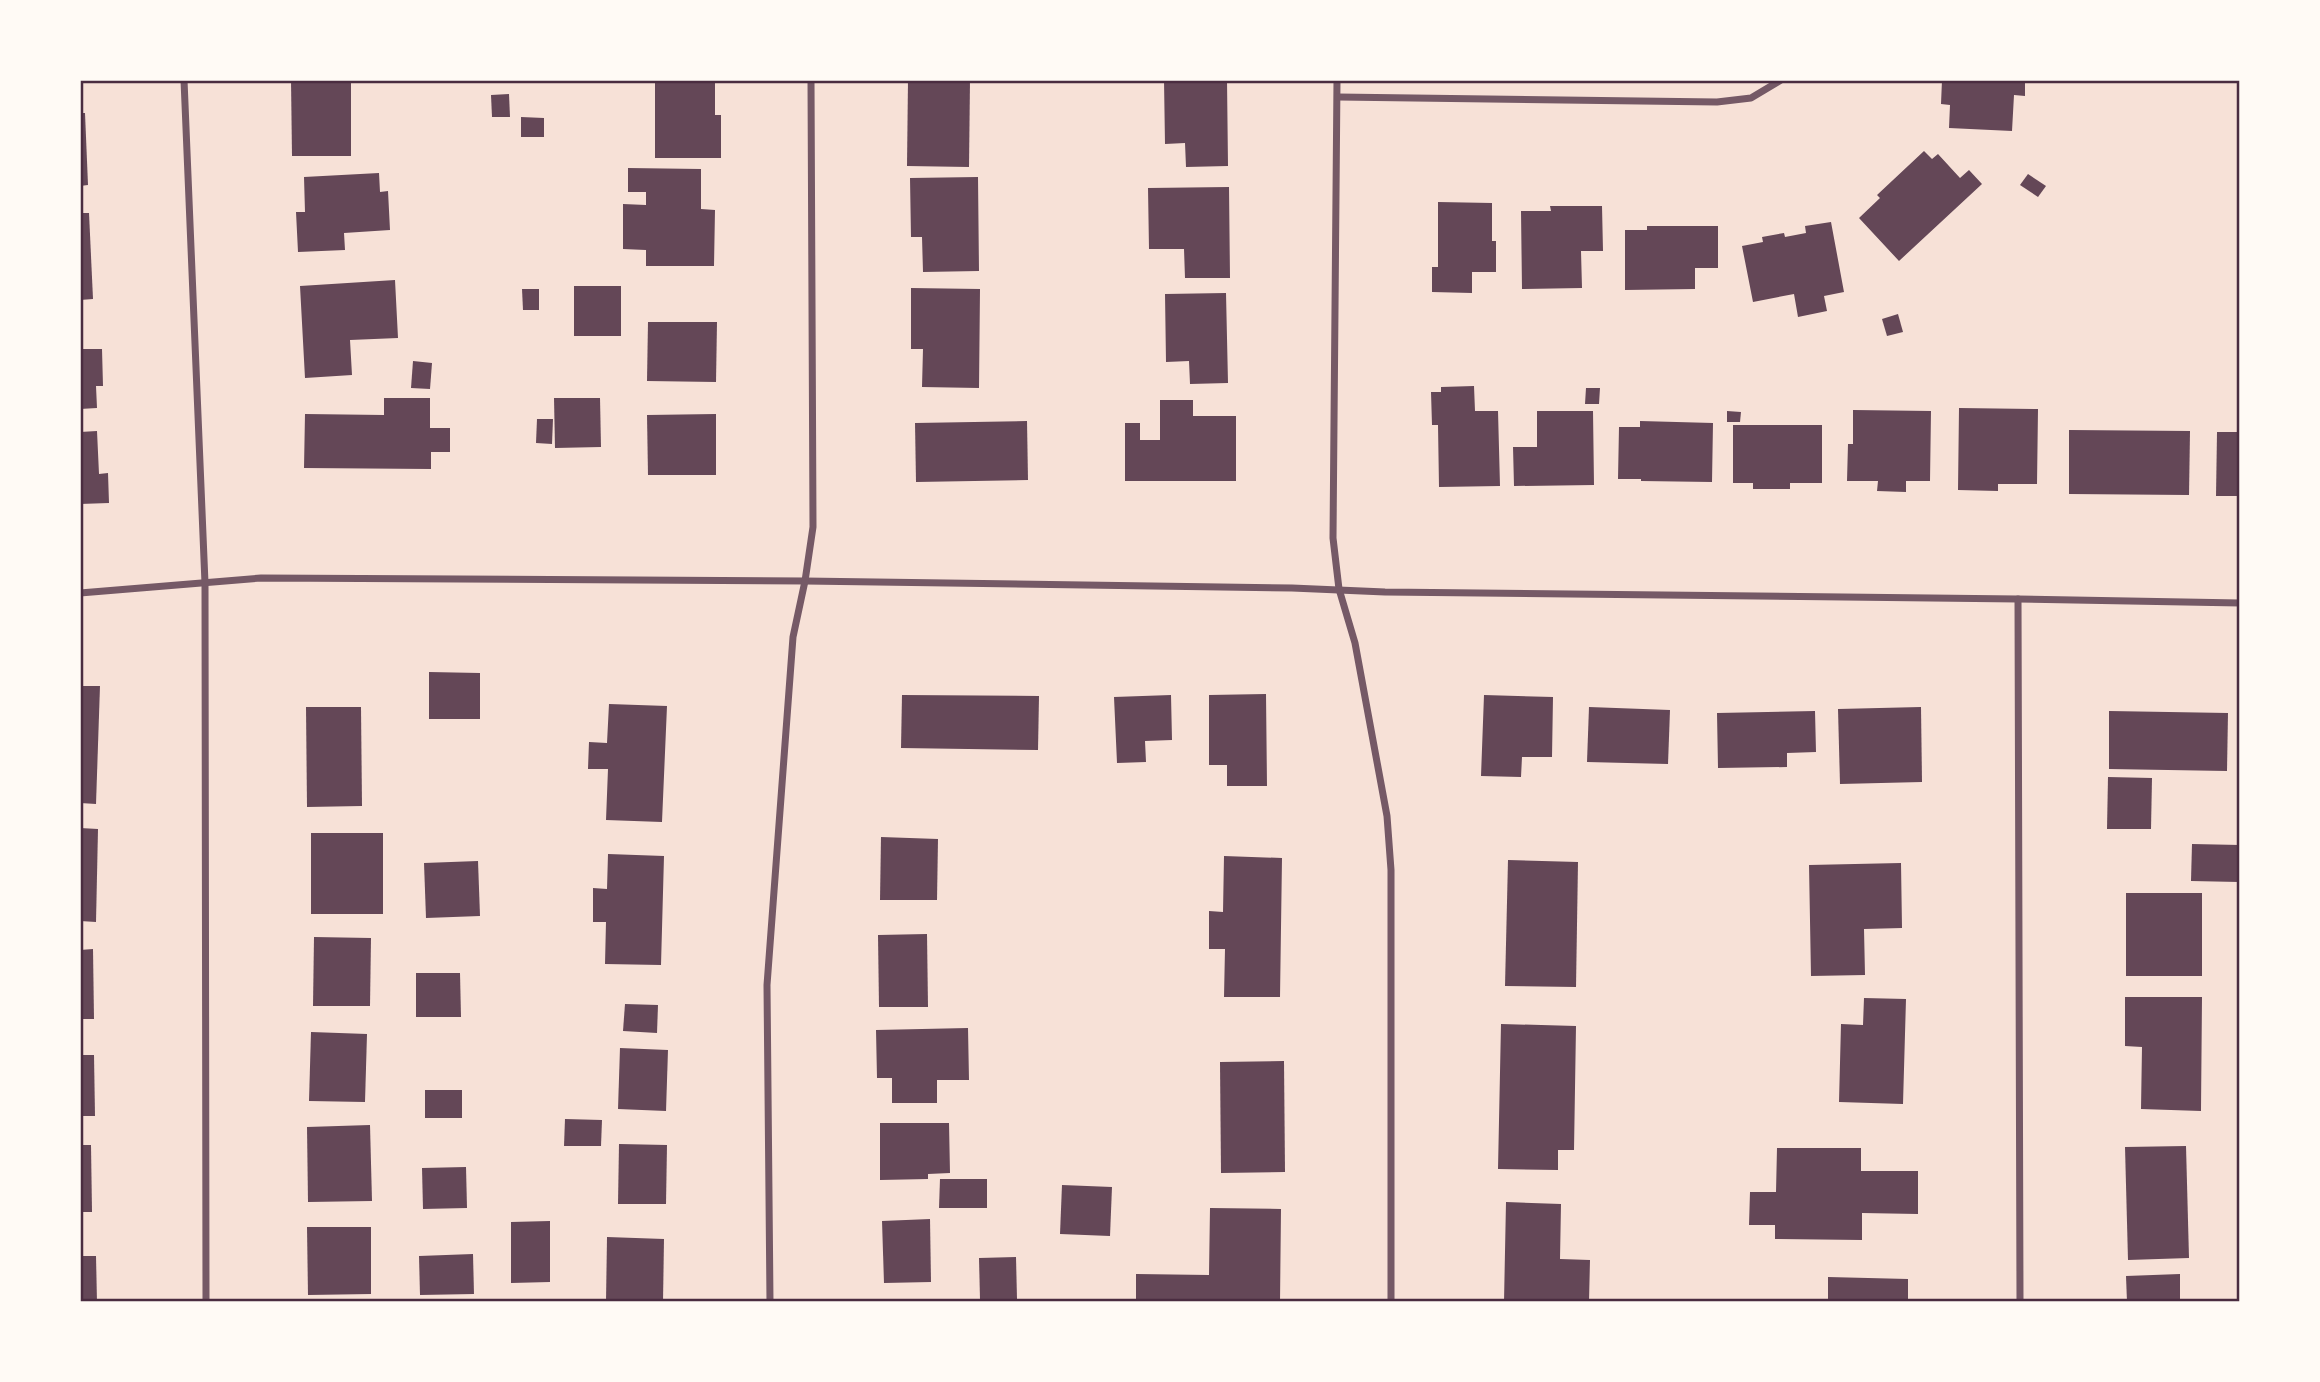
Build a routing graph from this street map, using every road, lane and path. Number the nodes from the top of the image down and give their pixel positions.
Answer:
1 (184, 80) edge
2 (811, 80) edge
3 (1337, 80) edge
4 (1781, 80) edge
5 (1338, 97) junction
6 (805, 580) junction
7 (205, 583) junction
8 (1339, 589) junction
9 (80, 593) edge
10 (2018, 599) junction
11 (2239, 603) edge
12 (206, 1301) edge
13 (770, 1301) edge
14 (1391, 1301) edge
15 (2020, 1301) edge

1 - 7 street
2 - 6 street
3 - 5 street
4 - 5 street
5 - 8 street
6 - 7 street
6 - 8 street
6 - 13 street
7 - 9 street
7 - 12 street
8 - 10 street
8 - 14 street
10 - 11 street
10 - 15 street

